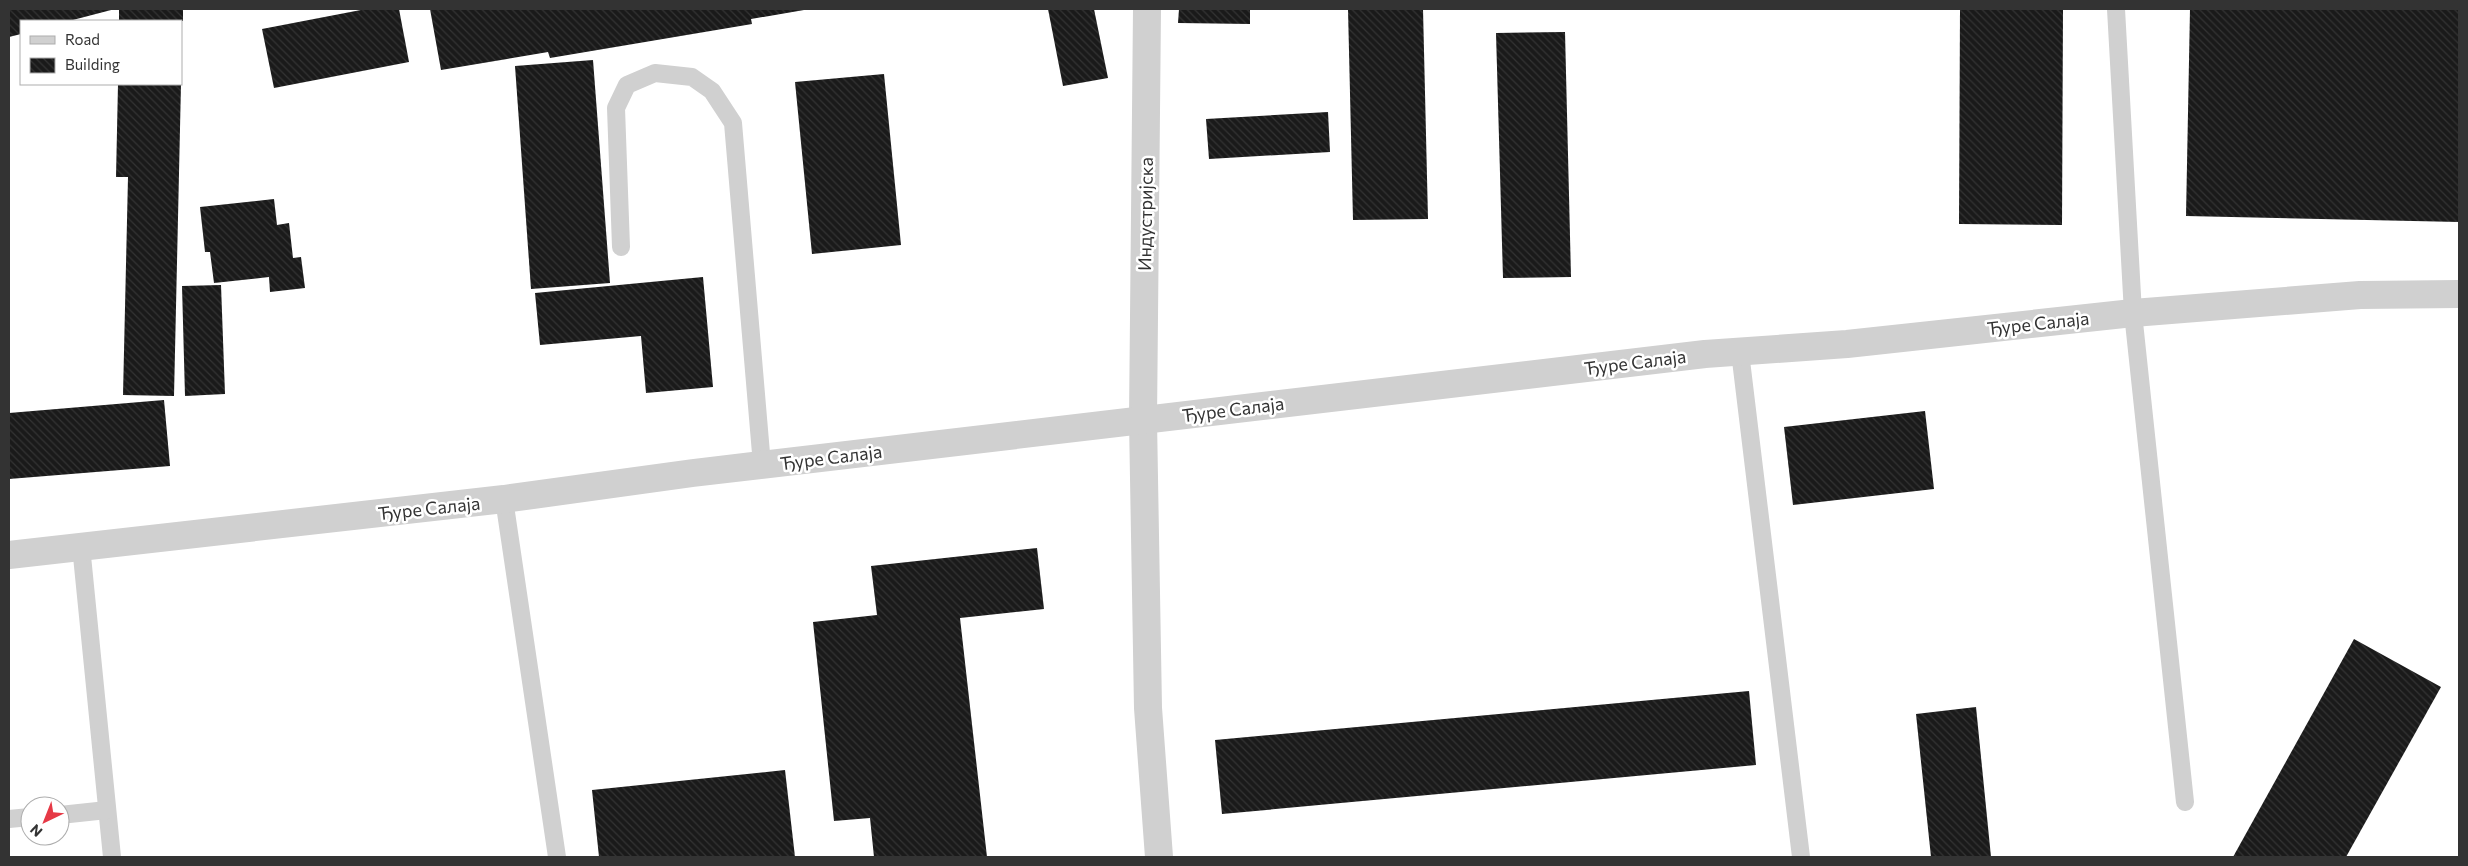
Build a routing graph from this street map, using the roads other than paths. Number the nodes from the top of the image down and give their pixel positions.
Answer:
1 (1147, 9) edge
2 (2116, 9) edge
3 (621, 247) dead end
4 (2459, 294) edge
5 (2133, 313) junction
6 (1740, 352) junction
7 (1143, 420) junction
8 (762, 465) junction
9 (504, 499) junction
10 (81, 546) junction
11 (9, 555) edge
12 (2184, 802) dead end
13 (107, 810) junction
14 (70, 813) edge
15 (112, 857) edge
16 (558, 857) edge
17 (1159, 857) edge
18 (1801, 857) edge

1 - 7 street, Индустријска
2 - 5 lane
3 - 8 lane
4 - 5 street, Ђуре Салаја
5 - 6 street, Ђуре Салаја
5 - 12 lane
6 - 7 street, Ђуре Салаја
6 - 18 lane
7 - 8 street, Ђуре Салаја
7 - 17 street, Индустријска
8 - 9 street, Ђуре Салаја
9 - 10 street, Ђуре Салаја
9 - 16 lane
10 - 11 street, Ђуре Салаја
10 - 13 lane
13 - 14 lane
13 - 15 lane

